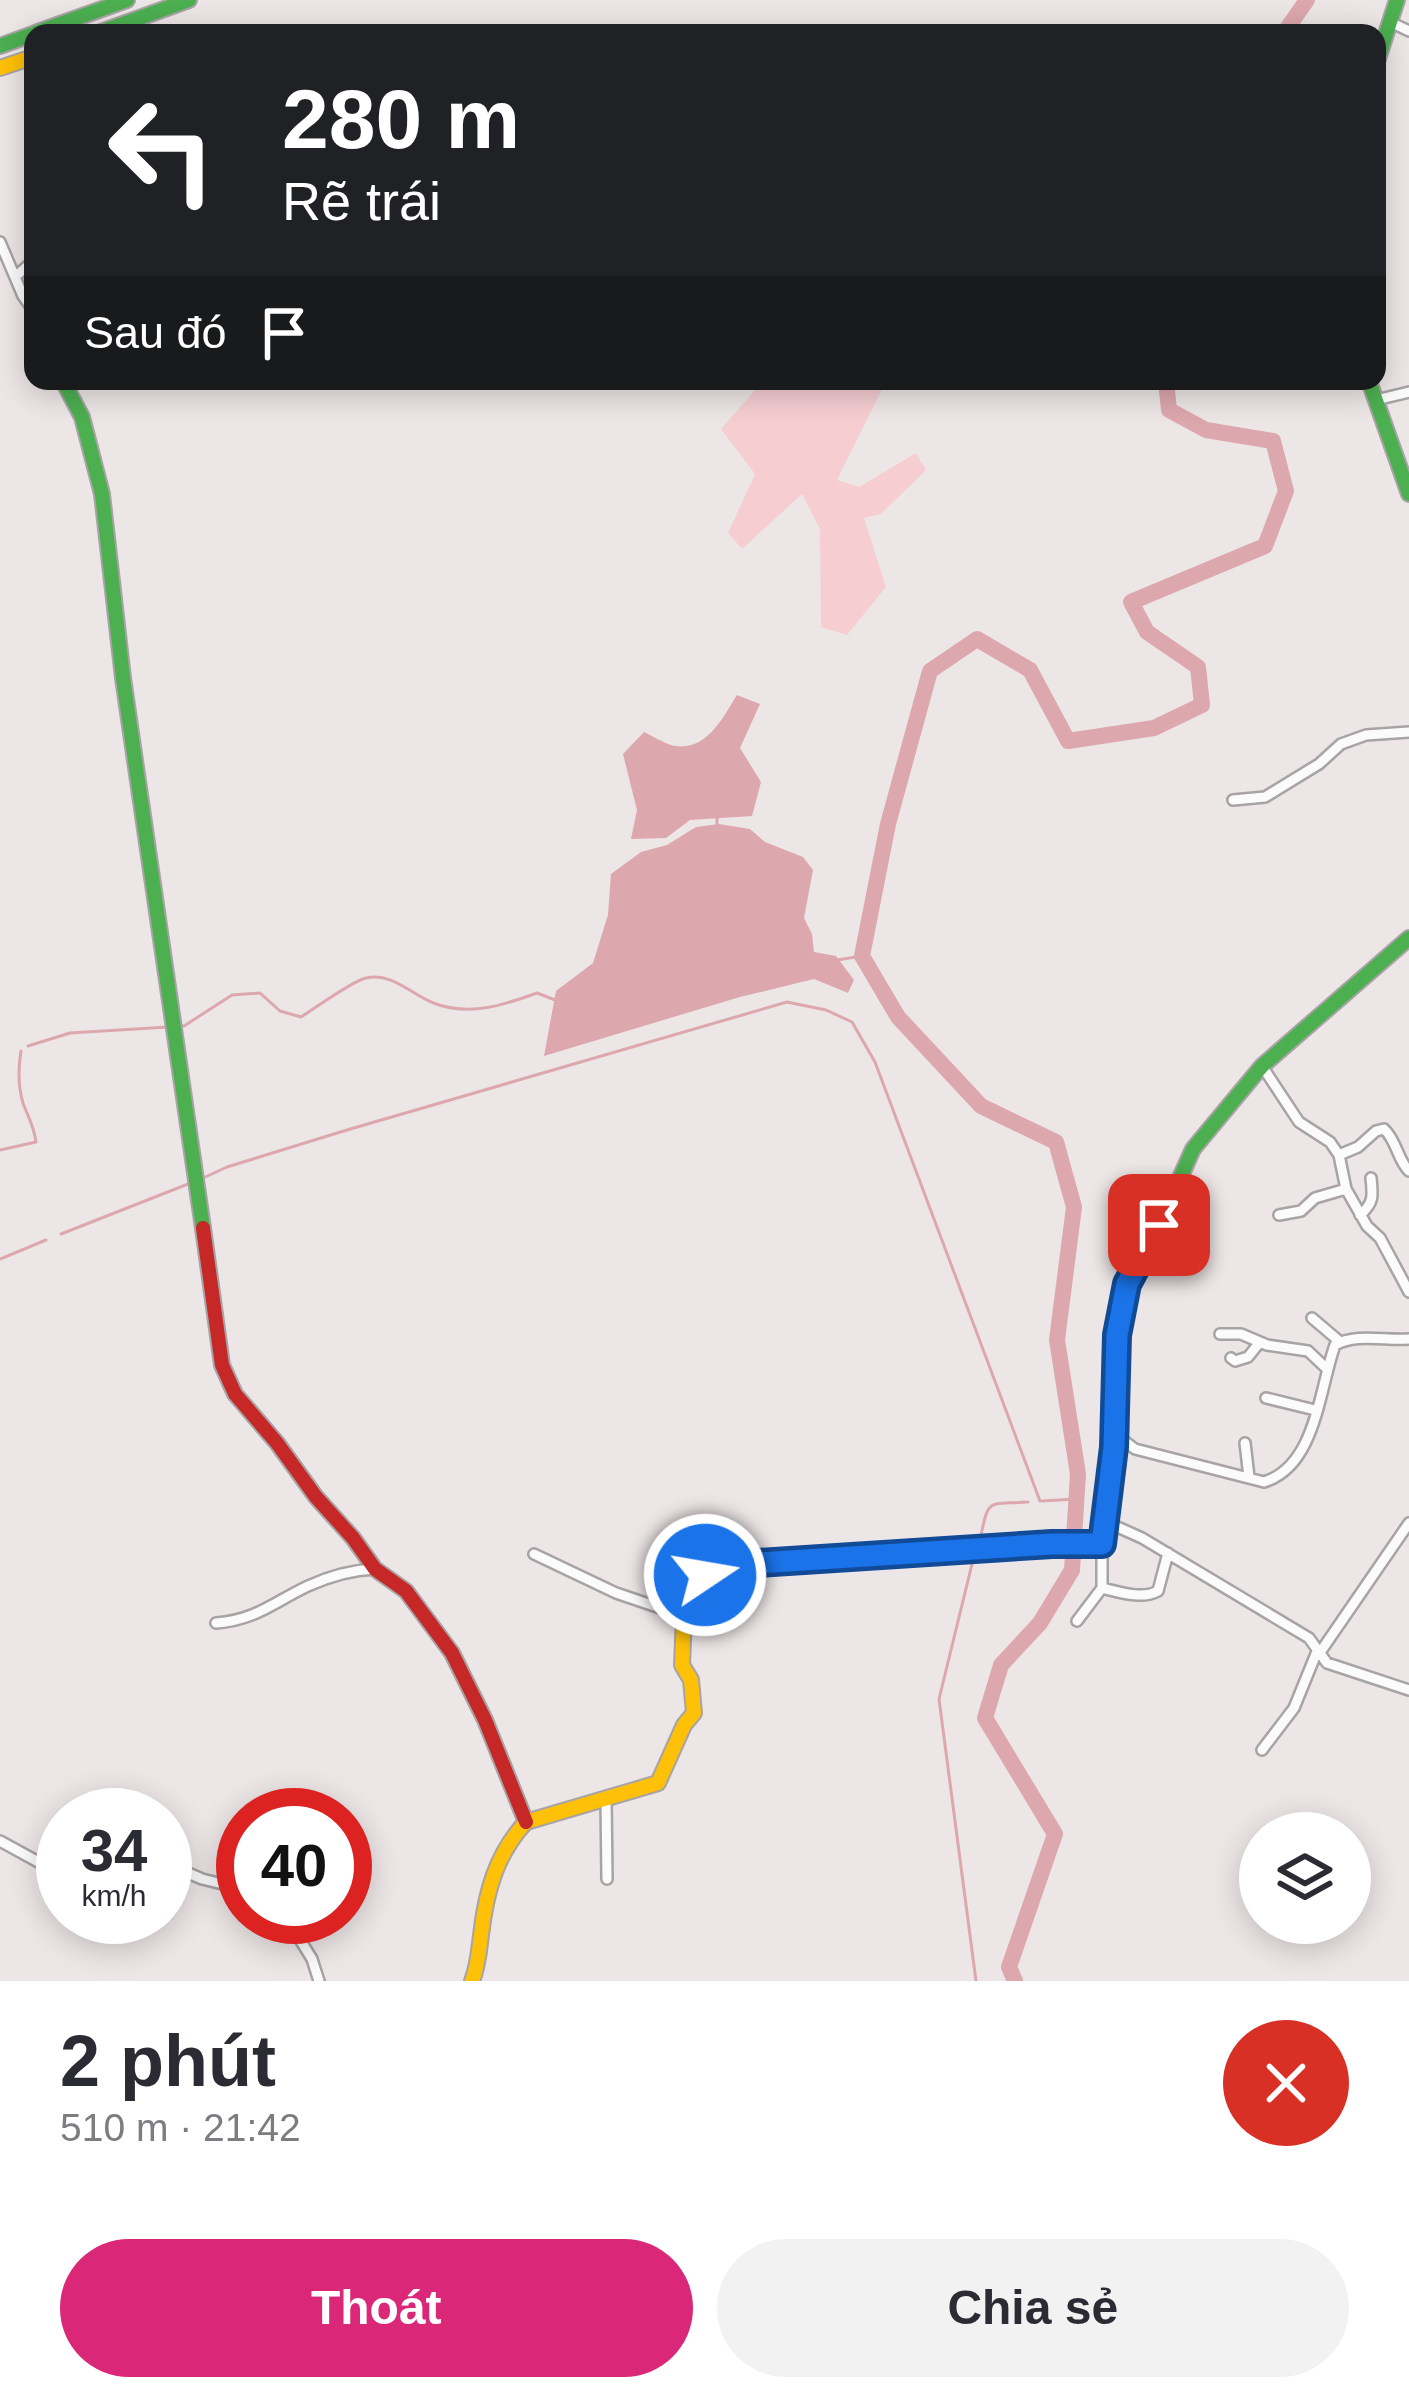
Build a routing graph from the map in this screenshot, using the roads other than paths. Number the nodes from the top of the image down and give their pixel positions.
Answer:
1 (128, 0) edge
2 (189, 0) edge
3 (1397, 0) edge
4 (1390, 22) junction
5 (60, 24) edge
6 (123, 24) edge
7 (1409, 31) edge
8 (1386, 34) edge
9 (0, 242) edge
10 (24, 269) edge
11 (15, 277) junction
12 (24, 297) edge
13 (68, 390) edge
14 (1372, 390) edge
15 (1409, 392) edge
16 (1376, 400) junction
17 (1409, 494) edge
18 (1409, 732) edge
19 (1233, 800) dead end
20 (1409, 938) edge
21 (1262, 1066) junction
22 (1339, 1155) junction
23 (1409, 1171) edge
24 (1371, 1178) dead end
25 (1346, 1189) junction
26 (1279, 1215) dead end
27 (1360, 1215) junction
28 (1409, 1292) edge
29 (1312, 1318) dead end
30 (1220, 1334) dead end
31 (1409, 1340) edge
32 (1339, 1341) junction
33 (1260, 1342) junction
34 (1231, 1358) dead end
35 (1327, 1368) junction
36 (1266, 1398) dead end
37 (1316, 1410) junction
38 (1115, 1433) junction
39 (1245, 1443) dead end
40 (1249, 1477) junction
41 (1104, 1521) junction
42 (1409, 1522) edge
43 (701, 1540) dead end
44 (1102, 1544) junction
45 (1168, 1553) junction
46 (534, 1554) dead end
47 (376, 1569) junction
48 (705, 1575) junction
49 (1102, 1588) junction
50 (684, 1616) junction
51 (1077, 1621) dead end
52 (216, 1623) dead end
53 (1319, 1650) junction
54 (1409, 1690) edge
55 (1262, 1750) dead end
56 (606, 1798) junction
57 (526, 1822) junction
58 (0, 1841) edge
59 (36, 1861) edge
60 (607, 1879) dead end
61 (302, 1944) edge
62 (319, 1981) edge
63 (472, 1981) edge

1 - 5 street
2 - 6 street
3 - 4 street
4 - 7 street
4 - 8 street
9 - 11 street
10 - 11 street
11 - 12 street
13 - 47 street
14 - 16 street
15 - 16 street
16 - 17 street
18 - 19 street
20 - 21 street
21 - 22 street
21 - 38 street
22 - 23 street
22 - 25 street
24 - 27 street
25 - 26 street
25 - 27 street
27 - 28 street
29 - 32 street
30 - 33 street
31 - 32 street
32 - 35 street
33 - 34 street
33 - 35 street
35 - 37 street
36 - 37 street
37 - 40 street
38 - 40 street
38 - 41 street
39 - 40 street
41 - 44 street
41 - 45 street
42 - 53 street
43 - 48 street
44 - 48 street
44 - 49 street
45 - 49 street
45 - 53 street
46 - 50 street
47 - 52 street
47 - 57 street
48 - 50 street
49 - 51 street
50 - 56 street
53 - 54 street
53 - 55 street
56 - 57 street
56 - 60 street
57 - 63 street
58 - 59 street
61 - 62 street

